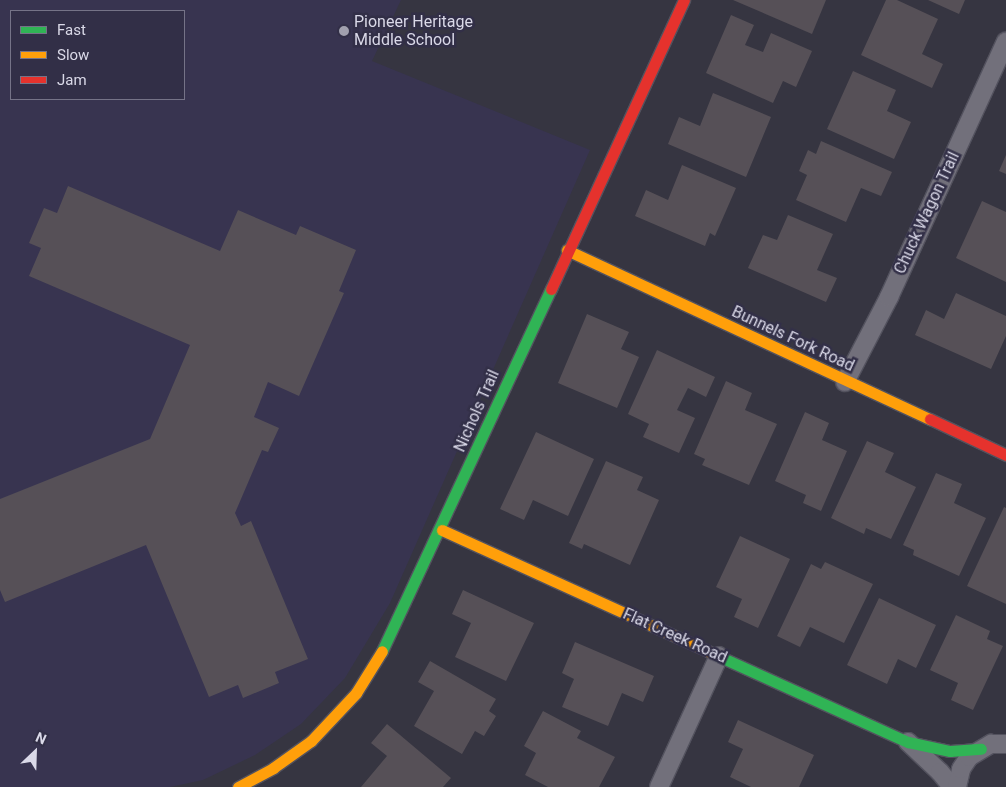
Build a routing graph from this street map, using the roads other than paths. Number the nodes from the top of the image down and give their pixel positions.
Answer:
1 (684, 0) edge
2 (1006, 42) edge
3 (567, 250) junction
4 (845, 382) junction
5 (1006, 455) edge
6 (442, 530) junction
7 (719, 656) junction
8 (908, 742) junction
9 (1005, 742) edge
10 (981, 748) junction
11 (238, 787) edge
12 (659, 787) edge
13 (952, 787) edge
14 (957, 787) edge

1 - 3 street, Nichols Trail
2 - 4 street, Chuck Wagon Trail
3 - 4 street, Bunnels Fork Road
3 - 6 street, Nichols Trail
4 - 5 street, Bunnels Fork Road
6 - 7 street, Flat Creek Road
6 - 11 street, Nichols Trail
7 - 8 street, Flat Creek Road
7 - 12 street
8 - 10 street, Flat Creek Road
8 - 13 street, Flat Creek Road
9 - 10 street
10 - 14 street

